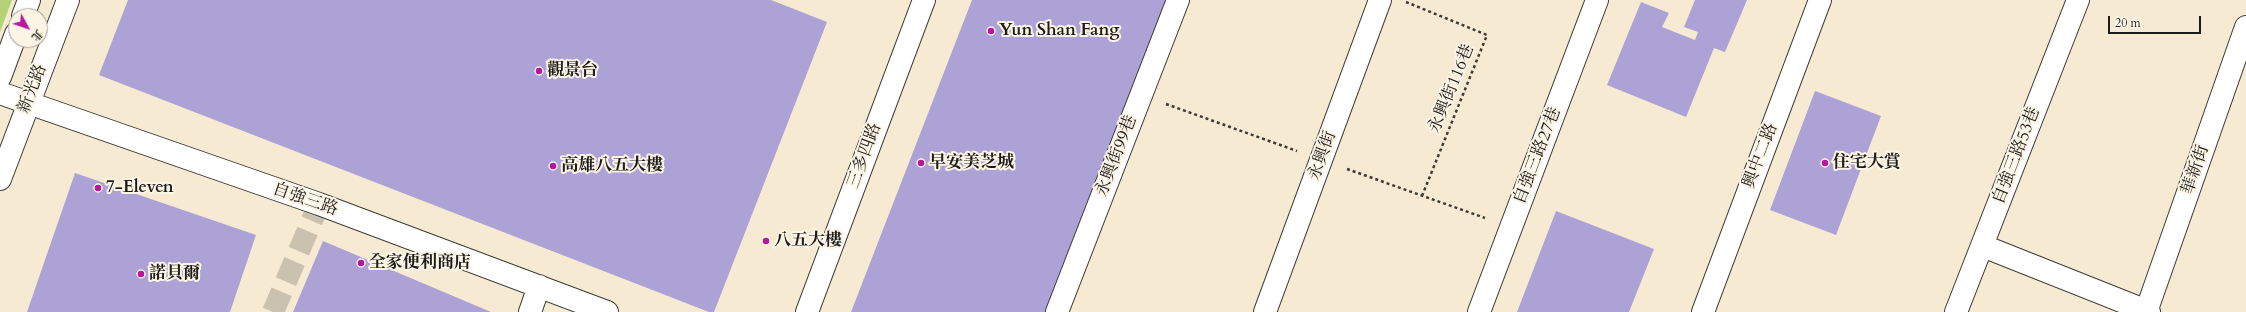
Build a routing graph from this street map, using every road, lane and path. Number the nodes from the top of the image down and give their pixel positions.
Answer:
1 (68, 0) edge
2 (924, 0) edge
3 (1178, 0) edge
4 (1380, 0) edge
5 (1400, 0) edge
6 (1597, 0) edge
7 (1820, 0) edge
8 (2078, 0) edge
9 (2246, 27) edge
10 (11, 48) edge
11 (0, 77) edge
12 (0, 93) edge
13 (28, 103) junction
14 (0, 179) edge
15 (1422, 196) dead end
16 (1983, 246) junction
17 (540, 286) junction
18 (530, 312) edge
19 (607, 312) edge
20 (807, 312) edge
21 (1056, 312) edge
22 (1265, 312) edge
23 (1480, 312) edge
24 (1703, 312) edge
25 (1956, 312) edge
26 (2147, 312) edge

1 - 13 street, 新光路
2 - 20 street, 三多四路
3 - 21 street, 永興街99巷
4 - 22 street, 永興街
5 - 15 path, 永興街116巷
6 - 23 street, 自強三路27巷
7 - 24 street, 興中二路
8 - 16 street, 自強三路53巷
9 - 26 street, 華新街
10 - 11 street, 新光路
12 - 13 street, 自強三路
13 - 14 street, 新光路
13 - 17 street, 自強三路
16 - 25 street, 自強三路53巷
16 - 26 street
17 - 18 street
17 - 19 street, 自強三路

